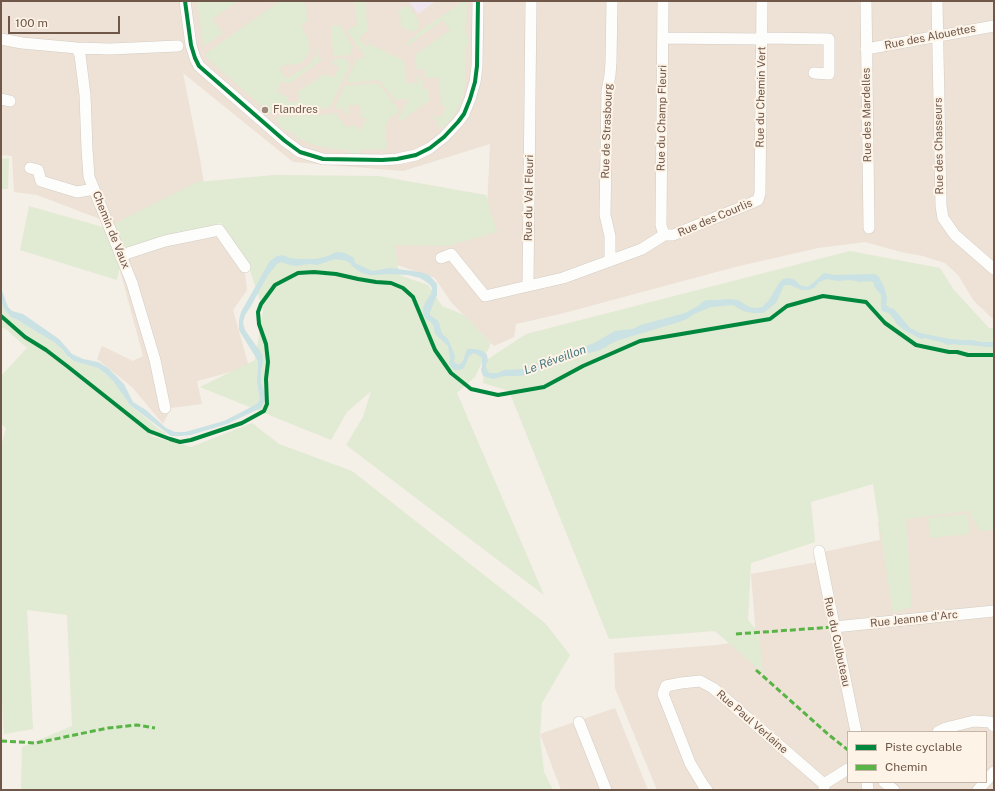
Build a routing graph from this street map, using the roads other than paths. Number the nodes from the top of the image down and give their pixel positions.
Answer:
1 (185, 1) edge
2 (478, 1) edge
3 (532, 1) edge
4 (612, 1) edge
5 (663, 1) edge
6 (762, 1) edge
7 (866, 1) edge
8 (937, 1) edge
9 (994, 26) edge
10 (937, 37) junction
11 (663, 38) junction
12 (1, 39) edge
13 (761, 40) junction
14 (178, 46) dead end
15 (77, 48) junction
16 (866, 49) junction
17 (814, 74) dead end
18 (30, 168) dead end
19 (94, 189) junction
20 (760, 193) joint
21 (868, 228) dead end
22 (664, 235) junction
23 (122, 257) junction
24 (442, 258) dead end
25 (610, 261) junction
26 (245, 267) dead end
27 (994, 269) edge
28 (528, 286) junction
29 (165, 408) dead end
30 (818, 551) dead end
31 (994, 611) edge
32 (834, 627) junction
33 (579, 722) dead end
34 (994, 726) edge
35 (856, 731) edge
36 (940, 731) edge
37 (847, 770) edge
38 (994, 772) edge
39 (987, 781) edge
40 (885, 783) edge
41 (824, 787) edge
42 (606, 790) edge
43 (707, 790) edge
44 (894, 790) edge

1 - 2 street
3 - 28 street, Rue du Val Fleuri
4 - 25 street, Rue de Strasbourg
5 - 11 street, Rue du Champ Fleuri
6 - 13 street, Rue du Chemin Vert
7 - 16 street, Rue des Mardelles
8 - 10 street, Rue des Chasseurs
9 - 10 street, Rue des Alouettes
10 - 16 street, Rue des Alouettes
10 - 27 street, Rue des Chasseurs
11 - 13 street
11 - 22 street, Rue du Champ Fleuri
12 - 15 street
13 - 17 street
13 - 20 street, Rue du Chemin Vert
14 - 15 street
15 - 19 street, Chemin de Vaux
16 - 21 street, Rue des Mardelles
18 - 19 street
19 - 23 street, Chemin de Vaux
20 - 22 street, Rue des Courlis
22 - 25 street
23 - 26 street
23 - 29 street, Chemin de Vaux
24 - 28 street
25 - 28 street
30 - 32 street, Rue du Culbuteau
31 - 32 street, Rue Jeanne d'Arc
32 - 35 street, Rue du Culbuteau
33 - 42 street
34 - 36 street
37 - 41 street, Rue Paul Verlaine
38 - 39 street
40 - 44 street
41 - 43 street, Rue Paul Verlaine

